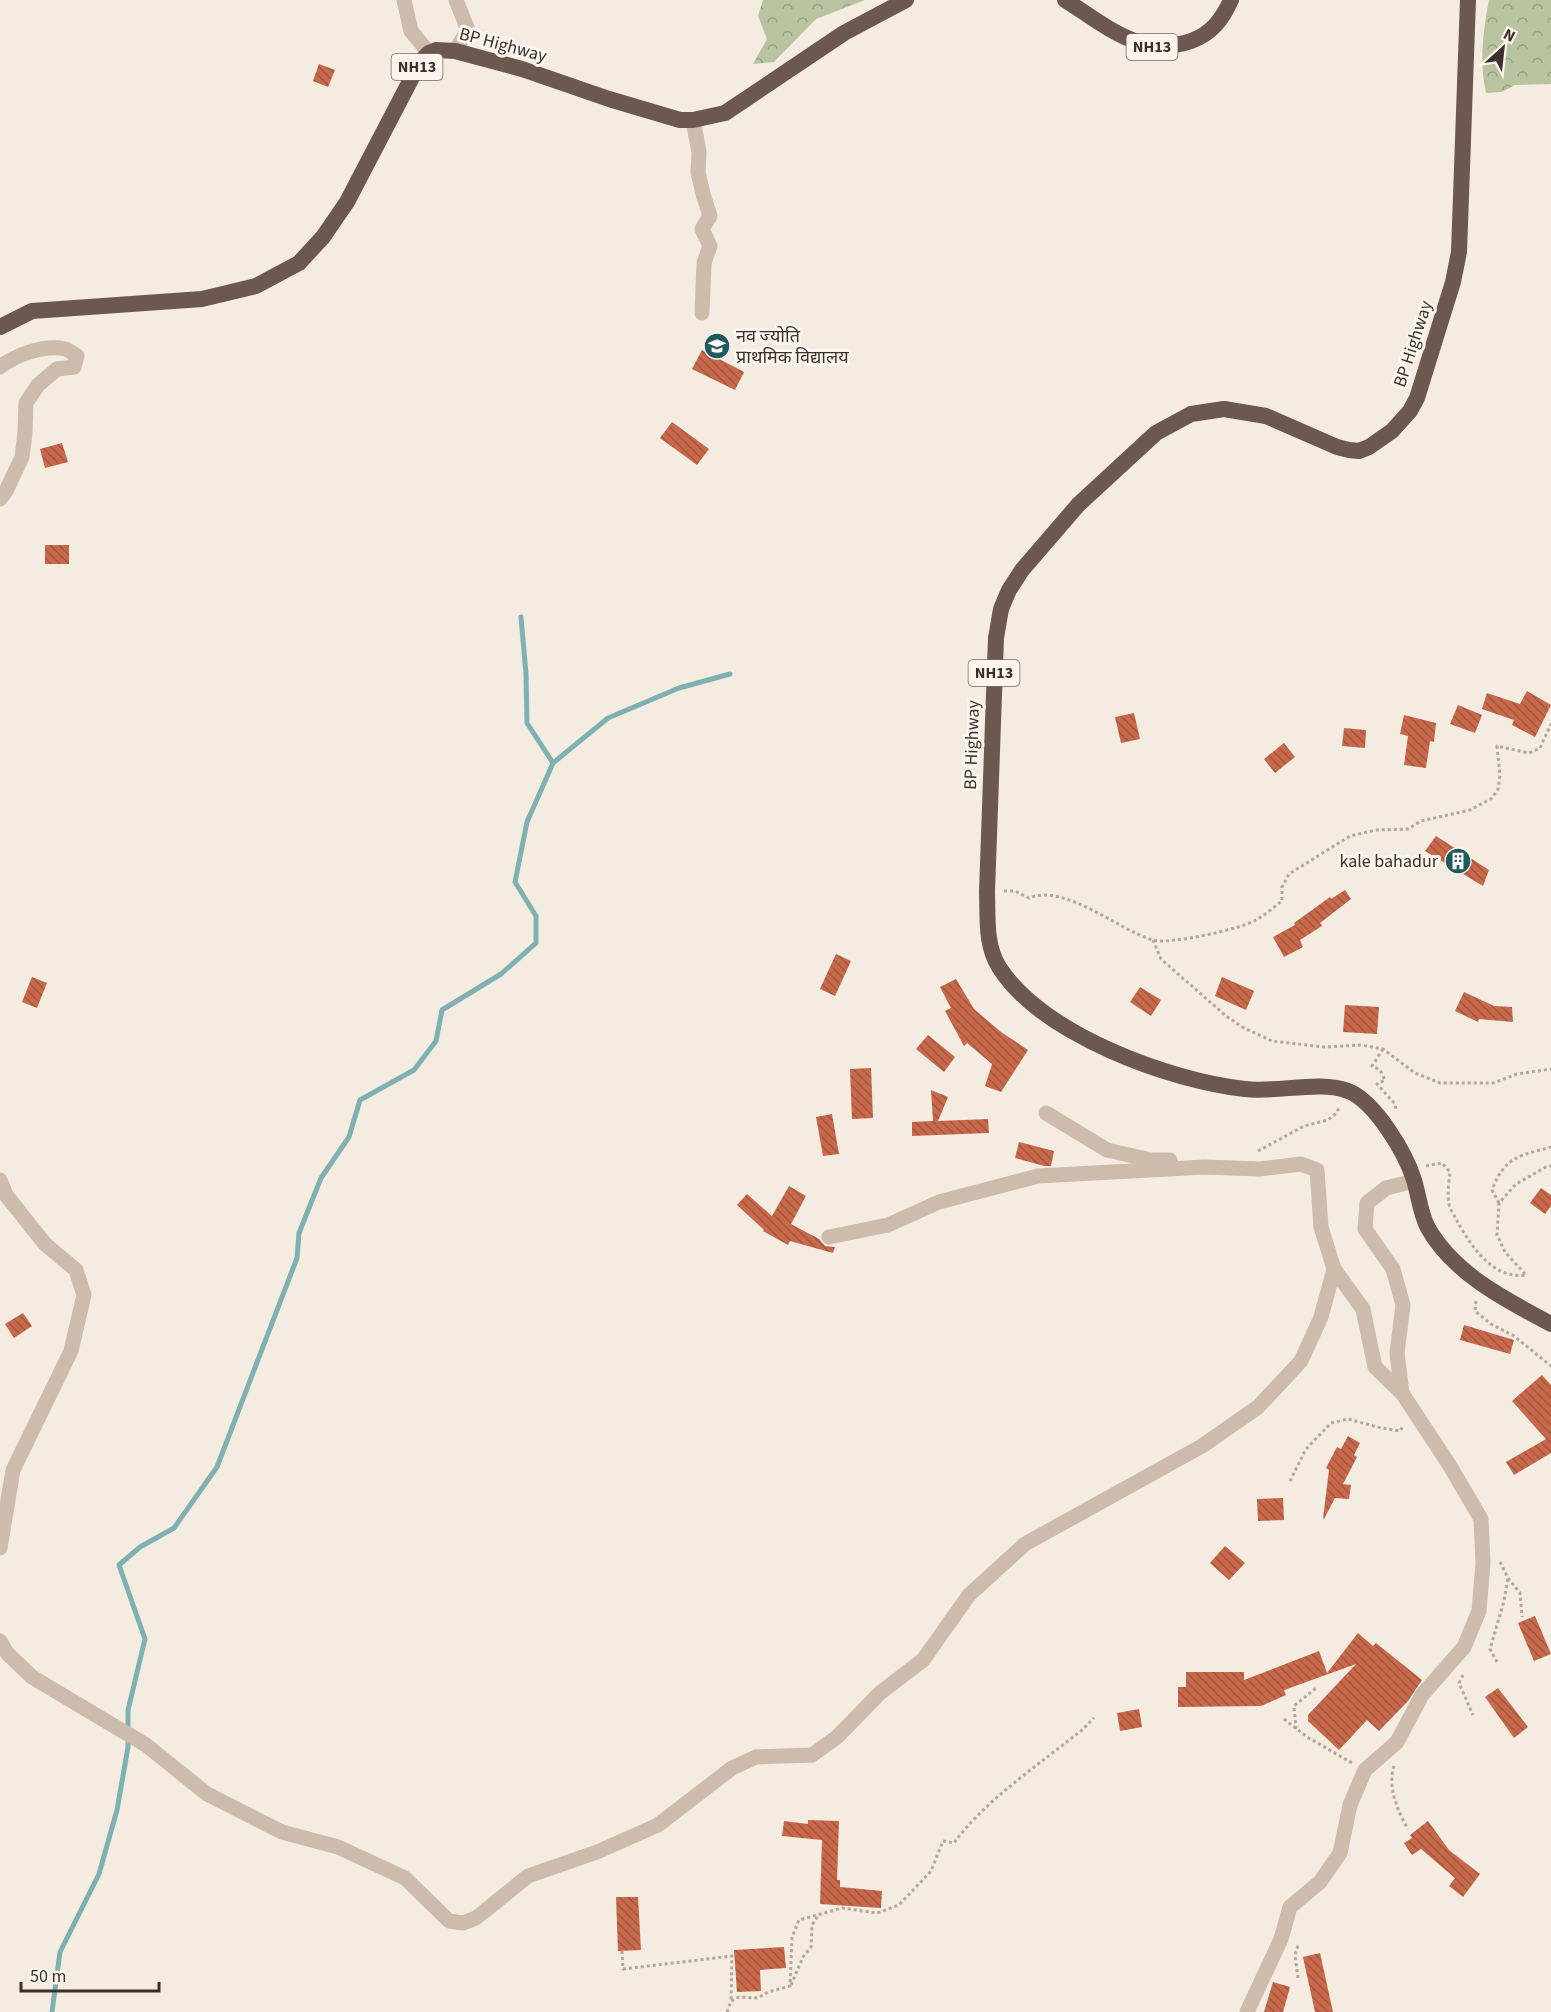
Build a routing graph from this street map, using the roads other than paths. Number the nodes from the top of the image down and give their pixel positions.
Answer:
1 (404, 0) edge
2 (456, 0) edge
3 (906, 0) edge
4 (1065, 0) edge
5 (1231, 0) edge
6 (1468, 0) edge
7 (455, 51) junction
8 (429, 53) junction
9 (693, 120) junction
10 (702, 313) dead end
11 (0, 327) edge
12 (0, 367) edge
13 (0, 499) edge
14 (1046, 1113) dead end
15 (1259, 1169) junction
16 (1412, 1175) junction
17 (0, 1180) edge
18 (829, 1237) dead end
19 (1334, 1269) junction
20 (1551, 1324) edge
21 (1406, 1399) junction
22 (0, 1548) edge
23 (0, 1641) edge
24 (1247, 2012) edge

1 - 8 street
2 - 7 street
3 - 9 highway, BP Highway / NH13
4 - 5 highway, NH13
6 - 16 highway, BP Highway / NH13
7 - 8 highway, BP Highway / NH13
7 - 9 highway, BP Highway / NH13
8 - 11 highway, NH13
9 - 10 street
12 - 13 street
14 - 15 street
15 - 18 street
15 - 19 street
16 - 20 highway
16 - 21 street
17 - 22 street
19 - 21 street
19 - 23 street
21 - 24 street

